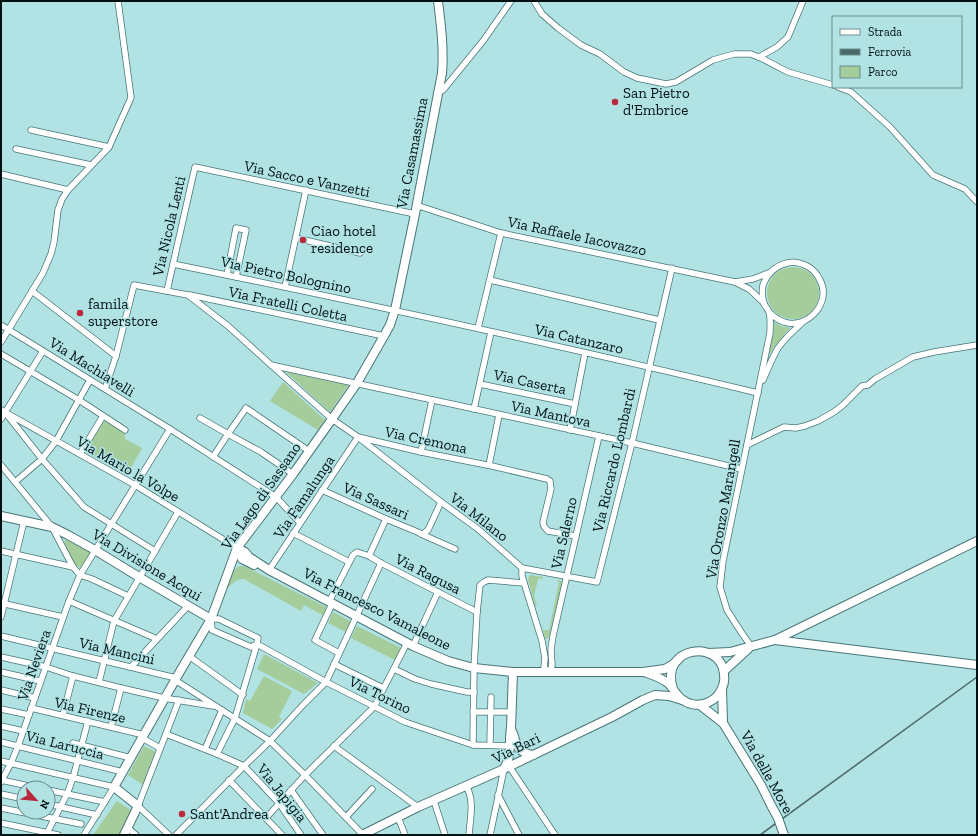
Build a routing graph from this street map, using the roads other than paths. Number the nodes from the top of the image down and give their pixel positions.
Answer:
1 (118, 1) edge
2 (438, 1) edge
3 (511, 1) edge
4 (534, 1) edge
5 (802, 1) edge
6 (761, 58) junction
7 (832, 85) edge
8 (841, 88) edge
9 (437, 93) junction
10 (31, 130) dead end
11 (109, 147) junction
12 (16, 149) dead end
13 (91, 165) junction
14 (195, 167) joint
15 (1, 174) edge
16 (68, 190) junction
17 (306, 190) junction
18 (977, 202) edge
19 (416, 205) junction
20 (415, 214) junction
21 (501, 233) junction
22 (296, 238) junction
23 (360, 253) dead end
24 (173, 264) junction
25 (672, 268) junction
26 (771, 272) junction
27 (226, 275) junction
28 (236, 277) junction
29 (490, 280) junction
30 (735, 282) junction
31 (285, 287) junction
32 (32, 291) junction
33 (167, 291) junction
34 (188, 295) junction
35 (764, 303) junction
36 (395, 310) junction
37 (769, 312) junction
38 (659, 320) junction
39 (804, 321) junction
40 (1, 325) edge
41 (478, 328) junction
42 (8, 329) junction
43 (491, 332) junction
44 (384, 336) junction
45 (1, 342) edge
46 (977, 345) edge
47 (43, 351) junction
48 (585, 353) junction
49 (1, 354) edge
50 (116, 356) junction
51 (270, 364) junction
52 (649, 367) junction
53 (31, 371) junction
54 (90, 380) junction
55 (357, 383) junction
56 (480, 384) junction
57 (105, 390) junction
58 (758, 393) junction
59 (79, 400) junction
60 (432, 400) junction
61 (575, 404) junction
62 (474, 409) junction
63 (3, 411) edge
64 (499, 415) junction
65 (104, 416) junction
66 (200, 418) dead end
67 (1, 419) edge
68 (332, 419) junction
69 (170, 429) junction
70 (125, 430) dead end
71 (570, 430) junction
72 (228, 434) junction
73 (599, 436) junction
74 (358, 437) junction
75 (56, 441) junction
76 (632, 443) junction
77 (747, 445) junction
78 (309, 451) junction
79 (421, 452) junction
80 (80, 454) junction
81 (213, 457) junction
82 (42, 459) junction
83 (1, 465) edge
84 (489, 465) junction
85 (741, 469) junction
86 (293, 474) junction
87 (15, 482) junction
88 (135, 485) junction
89 (322, 490) junction
90 (276, 497) junction
91 (440, 502) junction
92 (178, 512) junction
93 (1, 516) edge
94 (386, 519) junction
95 (24, 521) junction
96 (300, 523) junction
97 (111, 524) junction
98 (52, 527) junction
99 (293, 533) junction
100 (420, 533) junction
101 (576, 536) junction
102 (977, 541) edge
103 (237, 548) junction
104 (455, 549) dead end
105 (1, 550) edge
106 (95, 550) junction
107 (155, 551) junction
108 (16, 554) junction
109 (369, 556) junction
110 (242, 559) junction
111 (349, 562) junction
112 (381, 563) junction
113 (73, 567) junction
114 (230, 567) junction
115 (522, 568) junction
116 (269, 570) junction
117 (80, 575) junction
118 (566, 576) junction
119 (139, 578) junction
120 (524, 583) junction
121 (438, 592) junction
122 (128, 596) junction
123 (69, 601) junction
124 (3, 603) edge
125 (331, 603) junction
126 (188, 606) junction
127 (476, 612) junction
128 (63, 617) junction
129 (357, 617) junction
130 (1, 618) edge
131 (211, 619) junction
132 (114, 621) junction
133 (1, 636) edge
134 (553, 636) junction
135 (157, 639) junction
136 (775, 640) junction
137 (542, 641) junction
138 (257, 644) junction
139 (410, 645) junction
140 (752, 646) junction
141 (52, 648) junction
142 (340, 653) junction
143 (708, 653) junction
144 (189, 656) junction
145 (1, 657) edge
146 (104, 660) junction
147 (678, 660) junction
148 (334, 664) junction
149 (977, 665) edge
150 (46, 667) junction
151 (131, 667) junction
152 (474, 668) junction
153 (394, 669) junction
154 (724, 671) junction
155 (1, 672) edge
156 (513, 672) junction
157 (550, 672) junction
158 (643, 672) junction
159 (73, 676) junction
160 (175, 679) junction
161 (40, 681) junction
162 (99, 682) junction
163 (326, 682) junction
164 (121, 688) junction
165 (384, 688) junction
166 (673, 689) junction
167 (722, 689) junction
168 (1, 690) edge
169 (474, 692) junction
170 (243, 695) junction
171 (491, 697) dead end
172 (35, 698) junction
173 (164, 698) junction
174 (179, 700) junction
175 (682, 700) junction
176 (700, 705) junction
177 (216, 707) junction
178 (374, 707) junction
179 (31, 708) junction
180 (1, 709) edge
181 (222, 710) junction
182 (473, 712) junction
183 (491, 712) junction
184 (512, 712) junction
185 (29, 715) junction
186 (63, 715) junction
187 (235, 718) junction
188 (88, 721) junction
189 (723, 724) junction
190 (1, 726) edge
191 (111, 727) junction
192 (23, 731) junction
193 (166, 734) junction
194 (143, 736) junction
195 (270, 741) junction
196 (1, 742) edge
197 (74, 743) dead end
198 (82, 745) junction
199 (473, 745) junction
200 (490, 745) junction
201 (18, 746) junction
202 (334, 746) junction
203 (160, 748) junction
204 (205, 749) junction
205 (217, 754) junction
206 (532, 755) junction
207 (131, 758) junction
208 (510, 758) junction
209 (1, 761) edge
210 (78, 761) junction
211 (10, 763) junction
212 (244, 766) junction
213 (123, 772) junction
214 (305, 775) junction
215 (73, 778) junction
216 (1, 780) edge
217 (229, 780) junction
218 (16, 783) edge
219 (466, 786) junction
220 (116, 789) junction
221 (372, 789) dead end
222 (292, 790) junction
223 (56, 792) edge
224 (1, 794) edge
225 (67, 794) junction
226 (498, 795) junction
227 (16, 797) edge
228 (434, 801) junction
229 (104, 802) junction
230 (279, 803) junction
231 (56, 805) edge
232 (137, 805) junction
233 (60, 806) junction
234 (418, 807) junction
235 (1, 808) edge
236 (16, 811) edge
237 (56, 815) edge
238 (97, 815) junction
239 (346, 817) junction
240 (398, 817) junction
241 (266, 818) junction
242 (56, 819) edge
243 (54, 820) edge
244 (1, 823) edge
245 (85, 825) junction
246 (126, 832) edge
247 (47, 834) edge
248 (58, 835) edge
249 (84, 835) edge
250 (136, 835) edge
251 (169, 835) edge
252 (176, 835) edge
253 (282, 835) edge
254 (301, 835) edge
255 (324, 835) edge
256 (362, 835) edge
257 (405, 835) edge
258 (445, 835) edge
259 (469, 835) edge
260 (490, 835) edge
261 (519, 835) edge
262 (555, 835) edge
263 (784, 835) edge

1 - 11 street
2 - 9 main road, Via Casamassima
3 - 9 street
4 - 6 street
5 - 6 street
6 - 7 street
8 - 18 street
9 - 19 main road, Via Casamassima
10 - 11 street
11 - 13 street
12 - 13 street
13 - 16 street
14 - 17 street, Via Sacco e Vanzetti
14 - 24 street, Via Nicola Lenti
15 - 16 street
16 - 32 street
17 - 20 street, Via Sacco e Vanzetti
17 - 22 street
19 - 20 main road, Via Casamassima
19 - 21 street, Via Raffaele Iacovazzo
20 - 36 main road, Via Casamassima
21 - 25 street, Via Raffaele Iacovazzo
21 - 29 street
22 - 23 street
22 - 31 street
24 - 27 street, Via Pietro Bolognino
24 - 33 street, Via Nicola Lenti
25 - 30 street, Via Raffaele Iacovazzo
25 - 38 street, Via Riccardo Lombardi
26 - 30 street
26 - 35 street
26 - 39 street
27 - 28 street, Via Pietro Bolognino
27 - 28 street
28 - 31 street, Via Pietro Bolognino
29 - 38 street
29 - 41 street
30 - 35 street
31 - 36 street, Via Pietro Bolognino
32 - 42 street
32 - 50 street
33 - 34 street, Via Fratelli Coletta
33 - 50 street, Via Fratelli Coletta
34 - 44 street, Via Fratelli Coletta
34 - 51 street, Via Milano
35 - 37 street
36 - 41 street, Via Catanzaro
36 - 44 main road, Via Lago di Sassano
37 - 39 street
37 - 58 street
38 - 52 street, Via Riccardo Lombardi
39 - 58 street
40 - 42 street, Via Machiavelli
41 - 43 street, Via Catanzaro
42 - 45 street
42 - 47 street, Via Machiavelli
43 - 48 street, Via Catanzaro
43 - 56 street
44 - 55 main road, Via Lago di Sassano
46 - 77 street
47 - 53 street
47 - 54 street, Via Machiavelli
48 - 52 street, Via Catanzaro
48 - 61 street
49 - 53 street
50 - 57 street
51 - 55 street, Via Mantova
51 - 68 street, Via Milano
52 - 58 street, Via Catanzaro
52 - 76 street, Via Riccardo Lombardi
53 - 59 street
53 - 63 street
54 - 57 street, Via Machiavelli
54 - 59 street
55 - 60 street, Via Mantova
55 - 68 main road, Via Lago di Sassano
56 - 61 street, Via Caserta
56 - 62 street
57 - 69 street, Via Machiavelli
58 - 77 street, Via Oronzo Marangell
59 - 65 street
59 - 75 street
60 - 62 street, Via Mantova
60 - 79 street
61 - 71 street
62 - 64 street, Via Mantova
63 - 67 street
63 - 75 street, Via Mario la Volpe
63 - 82 street
64 - 71 street, Via Mantova
64 - 84 street
65 - 70 street
65 - 80 street
66 - 72 street
68 - 74 street, Via Milano
68 - 78 main road, Via Lago di Sassano
69 - 81 street, Via Machiavelli
69 - 88 street, Via Neviera
71 - 73 street, Via Mantova
72 - 78 street
72 - 81 street
72 - 86 street
73 - 76 street, Via Mantova
73 - 101 street, Via Salerno
74 - 79 street, Via Cremona
74 - 89 street, Via Famalunga
74 - 91 street, Via Milano
75 - 80 street, Via Mario la Volpe
75 - 82 street
76 - 85 street, Via Mantova
76 - 118 street, Via Riccardo Lombardi
77 - 85 street, Via Oronzo Marangell
78 - 86 main road, Via Lago di Sassano
79 - 84 street, Via Cremona
80 - 88 street, Via Mario la Volpe
81 - 90 street, Via Machiavelli
82 - 87 street
82 - 97 street
83 - 87 street
84 - 101 street, Via Cremona
85 - 140 street, Via Oronzo Marangell
86 - 90 main road, Via Lago di Sassano
87 - 98 street
88 - 92 street, Via Mario la Volpe
88 - 97 street, Via Neviera
89 - 94 street, Via Sassari
89 - 96 street, Via Famalunga
90 - 96 street, Via Machiavelli
90 - 103 main road, Via Lago di Sassano
91 - 100 street, Via Sassari
91 - 115 street, Via Milano
92 - 103 street, Via Mario la Volpe
92 - 107 street
93 - 95 main road, Via Divisione Acqui
94 - 100 street, Via Sassari
94 - 109 street
95 - 98 main road, Via Divisione Acqui
95 - 108 street
96 - 99 street, Via Famalunga
97 - 106 street, Via Neviera
97 - 107 street
98 - 106 main road, Via Divisione Acqui
98 - 113 street
99 - 111 street
99 - 116 street, Via Famalunga
100 - 104 street, Via Sassari
101 - 118 street, Via Salerno
102 - 136 main road
103 - 110 main road
103 - 114 main road, Via Lago di Sassano
103 - 116 main road
105 - 108 street
106 - 117 street, Via Neviera
106 - 119 main road, Via Divisione Acqui
107 - 119 street
108 - 113 street
108 - 124 street
109 - 111 street
109 - 112 street, Via Ragusa
110 - 114 main road
110 - 116 main road
111 - 125 street
112 - 121 street, Via Ragusa
112 - 129 street
113 - 117 street
114 - 131 main road, Via Lago di Sassano
115 - 118 street, Via Riccardo Lombardi
115 - 120 street
116 - 125 main road, Via Francesco Vamaleone
117 - 122 street
117 - 123 street, Via Neviera
118 - 134 street, Via Salerno
119 - 122 street
119 - 126 main road, Via Divisione Acqui
120 - 127 street
120 - 137 street
121 - 127 street, Via Ragusa
121 - 139 street
122 - 132 street
123 - 128 street, Via Neviera
123 - 132 street
124 - 128 street
124 - 130 street
125 - 129 main road, Via Francesco Vamaleone
125 - 142 street
126 - 131 main road, Via Divisione Acqui
126 - 135 street
127 - 152 street
128 - 141 street, Via Neviera
129 - 139 main road, Via Francesco Vamaleone
129 - 142 street
131 - 138 street
131 - 138 street
131 - 144 main road, Via Lago di Sassano
132 - 135 street
132 - 146 street
133 - 141 street, Via Mancini
134 - 137 street
134 - 157 street, Via Salerno
135 - 151 street
136 - 140 main road
136 - 149 main road
137 - 157 street
138 - 163 street, Via Torino
138 - 170 street
139 - 152 main road, Via Francesco Vamaleone
139 - 153 street
140 - 143 main road
140 - 154 main road
141 - 146 street, Via Mancini
141 - 150 street, Via Neviera
142 - 148 street
143 - 147 main road
143 - 154 main road
144 - 160 main road, Via Lago di Sassano
144 - 170 street
145 - 150 street
146 - 151 street, Via Mancini
146 - 162 street
147 - 158 main road, Via Francesco Vamaleone
147 - 166 main road
148 - 163 street
148 - 165 street
150 - 159 street
150 - 161 street, Via Neviera
151 - 160 street, Via Mancini
152 - 156 main road, Via Francesco Vamaleone
152 - 169 street
153 - 165 street
153 - 169 street
154 - 167 main road
155 - 161 street
156 - 157 main road, Via Francesco Vamaleone
156 - 184 main road
157 - 158 main road, Via Francesco Vamaleone
158 - 166 main road
159 - 162 street
159 - 186 street
160 - 173 main road, Via Lago di Sassano
160 - 177 street, Via Mancini
161 - 172 street, Via Neviera
162 - 164 street
163 - 178 street, Via Torino
163 - 195 street
164 - 173 street
164 - 191 street
165 - 178 street
166 - 175 main road
167 - 176 main road
167 - 189 main road
168 - 172 street
169 - 182 street
170 - 187 street
171 - 183 street
172 - 179 street, Via Neviera
173 - 174 street
173 - 194 main road, Via Lago di Sassano
174 - 177 street
174 - 193 street
175 - 176 main road
175 - 206 main road, Via Bari
176 - 189 main road
177 - 181 street
178 - 199 street, Via Torino
178 - 202 street
179 - 185 street, Via Neviera
179 - 186 street, Via Firenze
180 - 185 street
181 - 187 street
181 - 204 street
182 - 183 street
182 - 199 street
183 - 184 street
183 - 200 street
184 - 208 main road
185 - 192 street, Via Neviera
186 - 188 street, Via Firenze
187 - 195 street
187 - 205 street
188 - 191 street, Via Firenze
188 - 198 street
189 - 263 main road, Via delle More, bridge
190 - 192 street
191 - 194 street, Via Firenze
192 - 201 street, Via Neviera
193 - 203 street
193 - 204 street
194 - 203 street, Via Firenze
194 - 207 main road, Via Lago di Sassano
195 - 212 street
195 - 214 street
196 - 201 street, Via Laruccia
197 - 198 street
198 - 207 street
198 - 210 street
199 - 200 street, Via Torino
200 - 208 street, Via Torino
201 - 210 street, Via Laruccia
201 - 211 street, Via Neviera
202 - 214 street
202 - 234 street
203 - 232 street
204 - 205 street
205 - 212 street
206 - 208 main road, Via Bari
206 - 208 main road
207 - 213 main road, Via Lago di Sassano
208 - 219 main road, Via Bari
208 - 226 street
208 - 262 street
209 - 211 street
210 - 213 street, Via Laruccia
210 - 215 street
211 - 215 street
211 - 216 street, Via Neviera
212 - 217 street
212 - 230 street, Via Japigia
213 - 220 main road, Via Lago di Sassano
214 - 222 street
214 - 239 street
215 - 220 street
215 - 225 street
216 - 218 street
217 - 241 street
217 - 252 street
219 - 228 main road, Via Bari
219 - 259 street
220 - 229 street
220 - 232 main road
221 - 239 street
222 - 230 street
222 - 255 street
223 - 225 street
224 - 227 street
225 - 229 street
225 - 233 street
226 - 260 street
226 - 261 street
228 - 234 main road, Via Bari
228 - 258 street
229 - 238 street
230 - 241 street
230 - 254 street, Via Japigia
231 - 233 street
232 - 246 main road
232 - 251 street
233 - 237 street
233 - 238 street
234 - 240 main road, Via Bari
235 - 236 street
238 - 245 street
239 - 256 street
240 - 256 main road, Via Bari
240 - 257 street
241 - 253 street
242 - 245 street
243 - 247 street
244 - 247 street
245 - 249 street
246 - 250 street
247 - 248 street

